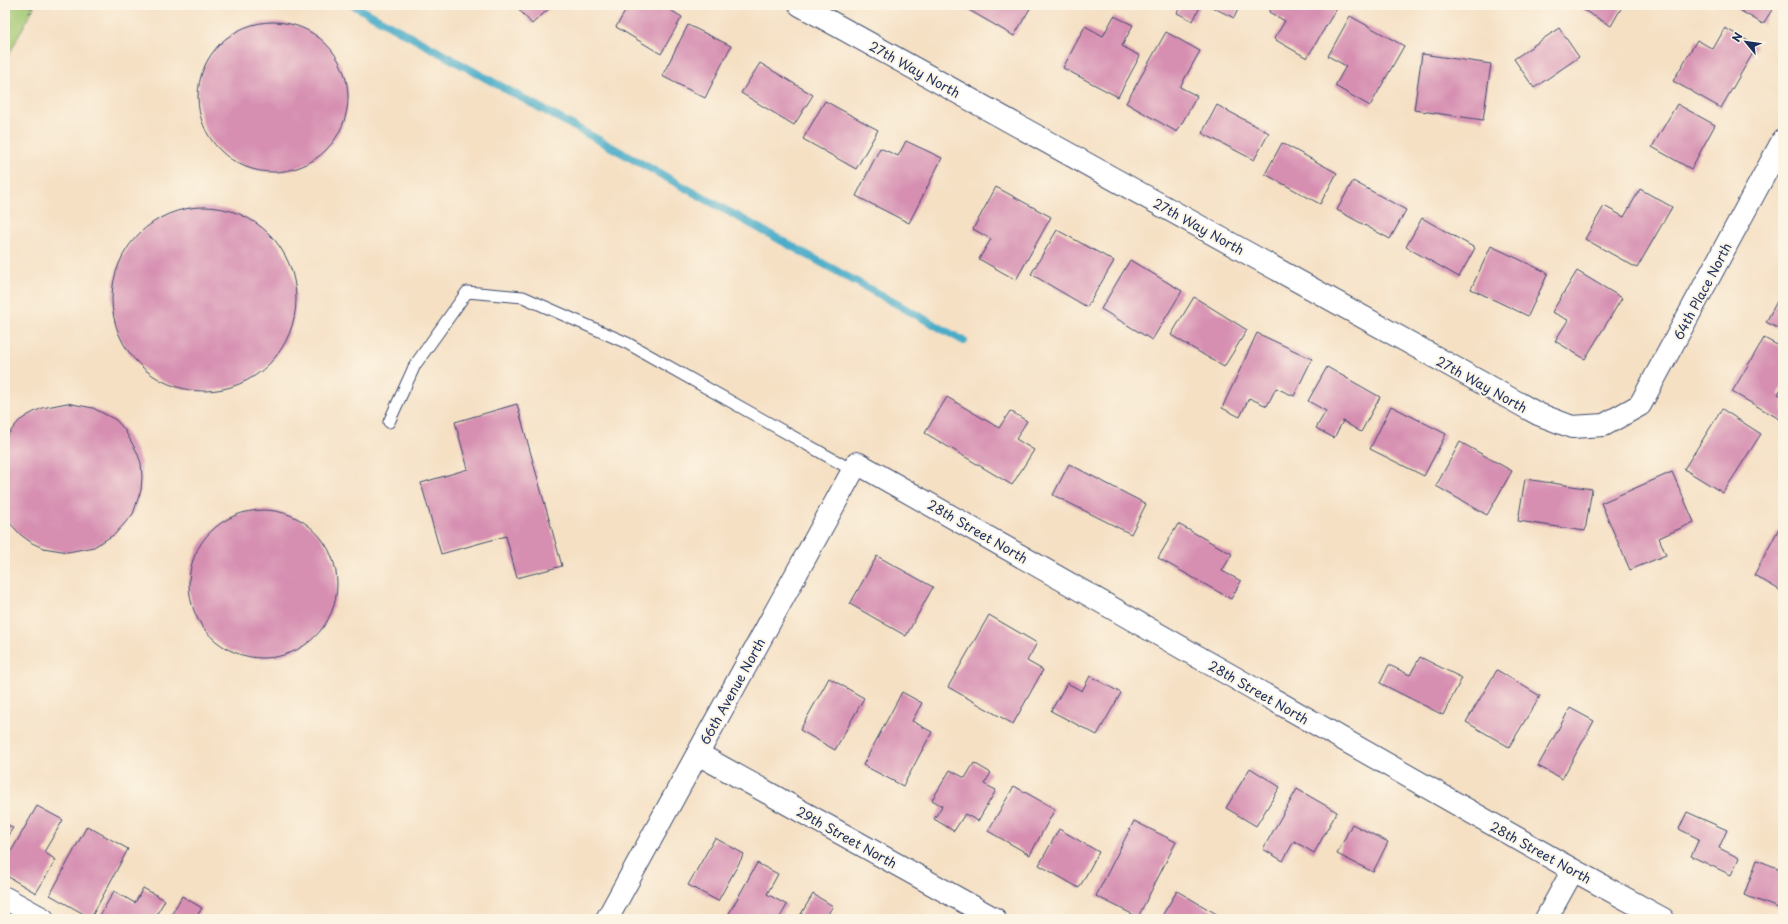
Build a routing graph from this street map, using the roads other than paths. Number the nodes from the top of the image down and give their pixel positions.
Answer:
1 (800, 5) edge
2 (1783, 140) edge
3 (389, 422) dead end
4 (1604, 425) joint
5 (855, 466) junction
6 (698, 754) junction
7 (1573, 870) junction
8 (5, 898) edge
9 (43, 919) edge
10 (607, 919) edge
11 (995, 919) edge
12 (1546, 919) edge
13 (1662, 919) edge

1 - 4 street, 27th Way North
2 - 4 street, 64th Place North
3 - 5 lane
5 - 6 street, 66th Avenue North
5 - 7 street, 28th Street North
6 - 10 street, 66th Avenue North
6 - 11 street, 29th Street North
7 - 12 street
7 - 13 street, 28th Street North
8 - 9 street

